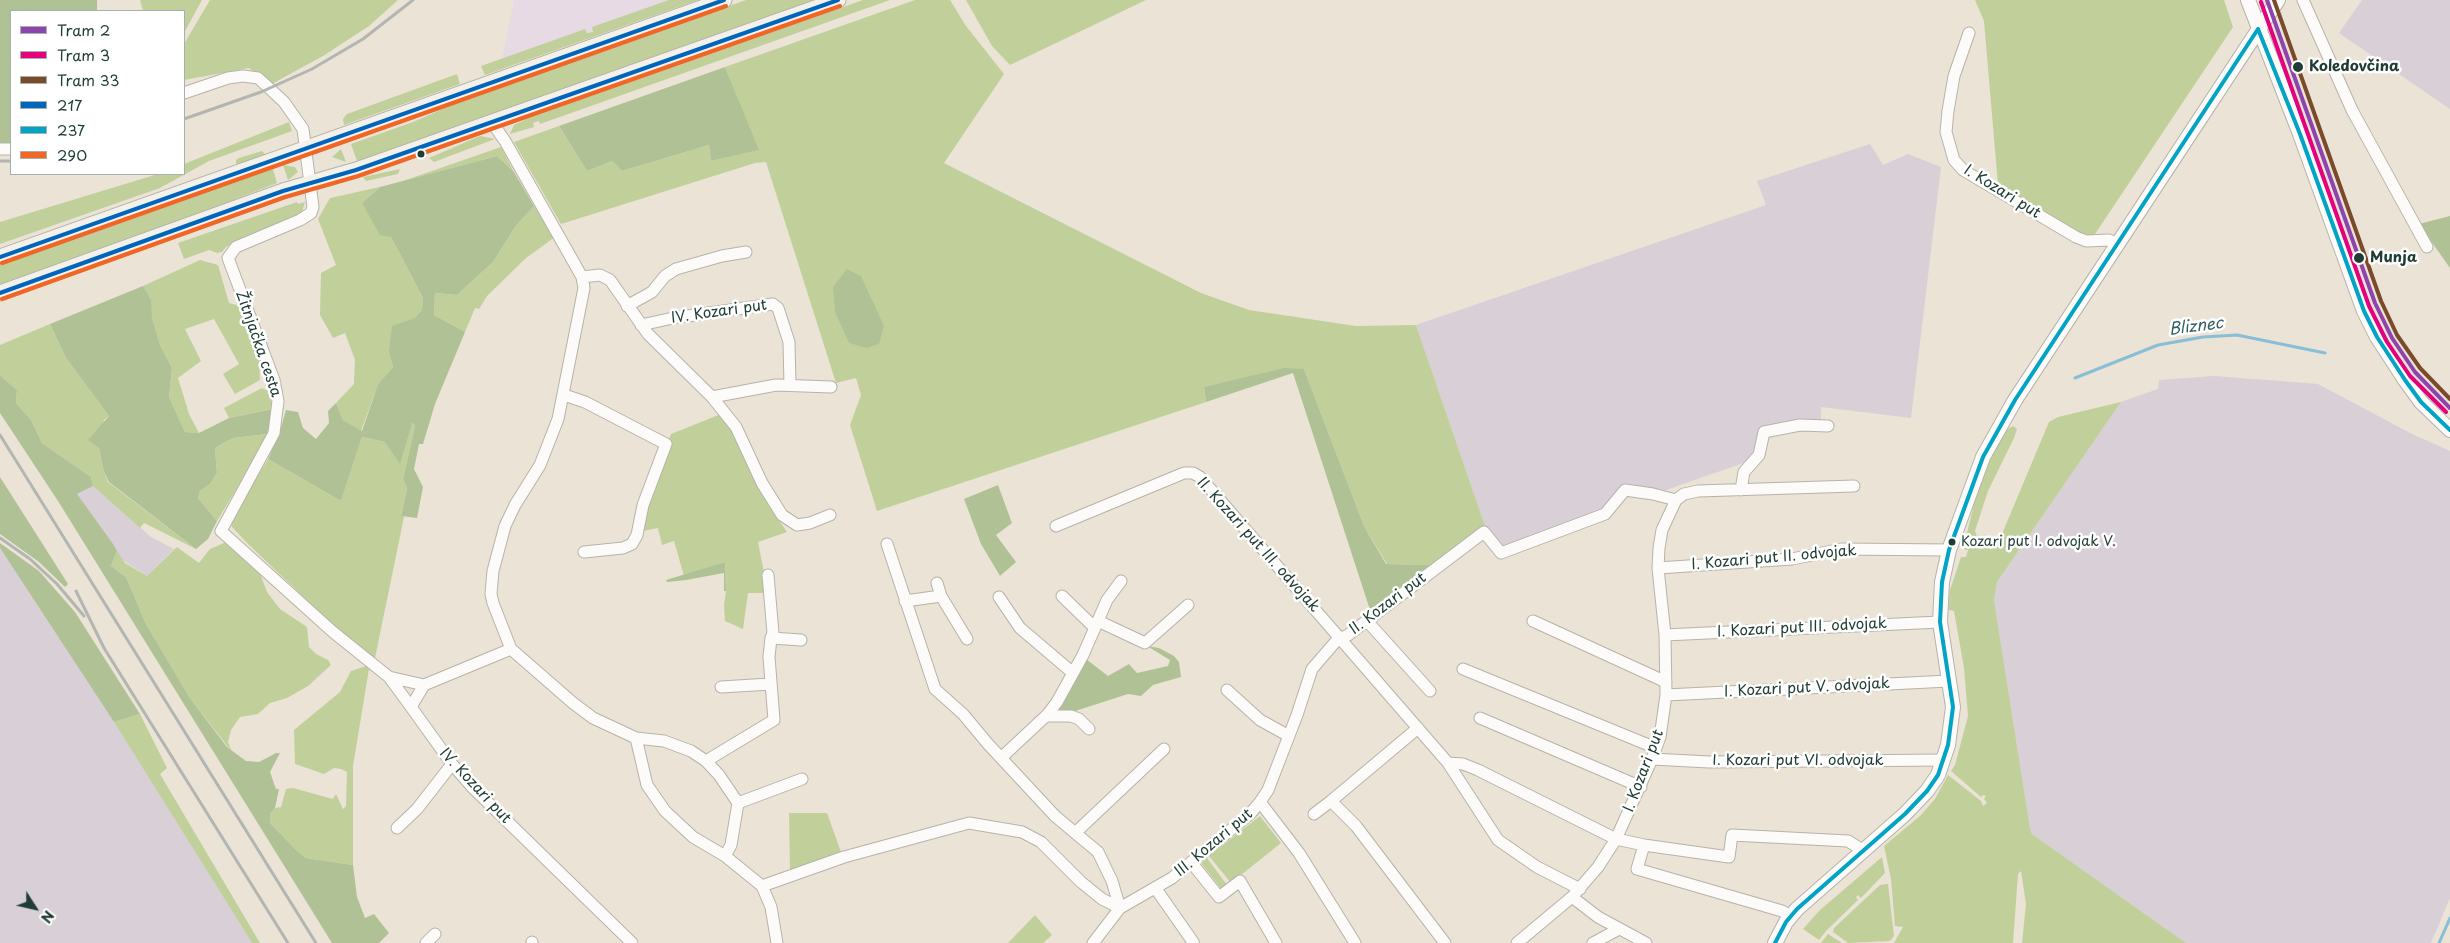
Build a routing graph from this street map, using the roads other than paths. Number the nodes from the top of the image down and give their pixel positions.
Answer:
1 (724, 0) edge
2 (838, 0) edge
3 (2248, 0) edge
4 (2278, 0) edge
5 (2303, 0) edge
6 (2258, 28) junction
7 (1969, 33) dead end
8 (185, 93) edge
9 (491, 121) junction
10 (307, 148) junction
11 (311, 183) junction
12 (2117, 244) junction
13 (2427, 246) dead end
14 (746, 252) dead end
15 (0, 257) edge
16 (582, 278) junction
17 (0, 293) edge
18 (627, 306) junction
19 (641, 325) junction
20 (790, 385) junction
21 (831, 387) dead end
22 (564, 395) junction
23 (712, 397) junction
24 (1828, 426) dead end
25 (2450, 430) edge
26 (1854, 486) dead end
27 (1741, 490) junction
28 (1676, 500) junction
29 (830, 515) dead end
30 (1056, 526) dead end
31 (888, 544) dead end
32 (1949, 550) junction
33 (584, 552) dead end
34 (1658, 568) junction
35 (768, 575) dead end
36 (1121, 581) dead end
37 (937, 583) dead end
38 (941, 596) junction
39 (1062, 596) dead end
40 (999, 597) dead end
41 (905, 601) junction
42 (1188, 605) dead end
43 (1367, 621) junction
44 (1533, 621) dead end
45 (1940, 622) junction
46 (1096, 624) junction
47 (1665, 635) junction
48 (771, 638) junction
49 (1341, 638) junction
50 (967, 639) dead end
51 (801, 640) dead end
52 (511, 649) junction
53 (1463, 669) dead end
54 (1073, 673) junction
55 (389, 678) junction
56 (1949, 681) junction
57 (1666, 682) junction
58 (770, 684) junction
59 (424, 685) junction
60 (721, 687) dead end
61 (1228, 690) dead end
62 (1430, 692) dead end
63 (1666, 695) junction
64 (411, 707) junction
65 (1046, 716) junction
66 (1480, 718) dead end
67 (1418, 728) junction
68 (1089, 729) dead end
69 (1289, 736) junction
70 (636, 738) junction
71 (1164, 749) dead end
72 (1654, 754) junction
73 (1002, 757) junction
74 (1944, 760) junction
75 (706, 761) junction
76 (452, 764) junction
77 (1448, 764) junction
78 (802, 779) dead end
79 (1641, 787) junction
80 (1330, 801) junction
81 (1260, 802) junction
82 (738, 803) junction
83 (1314, 814) dead end
84 (397, 828) dead end
85 (1075, 833) junction
86 (1616, 838) junction
87 (1644, 845) junction
88 (1864, 851) junction
89 (725, 856) junction
90 (1191, 862) junction
91 (762, 886) junction
92 (1156, 889) junction
93 (1576, 893) junction
94 (1120, 908) junction
95 (1790, 916) junction
96 (1619, 928) junction
97 (435, 934) dead end
98 (426, 943) edge
99 (632, 943) edge
100 (777, 943) edge
101 (1093, 943) edge
102 (1192, 943) edge
103 (1276, 943) edge
104 (1355, 943) edge
105 (1445, 943) edge
106 (1517, 943) edge
107 (1593, 943) edge
108 (1646, 943) edge
109 (1775, 943) edge

1 - 10 main road
2 - 9 main road
3 - 6 street
4 - 6 street
5 - 13 street
6 - 12 street
6 - 25 street
7 - 12 street, I. Kozari put
8 - 10 street
9 - 11 main road
9 - 16 street
10 - 11 street
10 - 15 main road
11 - 17 main road
11 - 55 street, Žitnjačka cesta
12 - 32 street
14 - 18 street
16 - 18 street, IV. Kozari put
16 - 22 street
18 - 19 street, IV. Kozari put
19 - 20 street, IV. Kozari put
19 - 23 street, IV. Kozari put
20 - 21 street
20 - 23 street
22 - 33 street
22 - 52 street
23 - 29 street, IV. Kozari put
24 - 27 street
26 - 27 street
27 - 28 street
28 - 34 street, I. Kozari put
28 - 43 street, II. Kozari put
30 - 49 street, II. Kozari put III. odvojak
31 - 41 street
32 - 34 street, I. Kozari put II. odvojak
32 - 45 street
34 - 47 street, I. Kozari put
35 - 48 street
36 - 46 street
37 - 38 street
38 - 41 street
38 - 50 street
39 - 46 street
40 - 54 street
41 - 73 street
42 - 46 street
43 - 49 street, II. Kozari put
43 - 62 street
44 - 57 street
45 - 47 street, I. Kozari put III. odvojak
45 - 56 street
46 - 54 street
47 - 57 street, I. Kozari put
48 - 51 street
48 - 58 street
49 - 67 street, II. Kozari put
49 - 69 street, III. Kozari put
52 - 59 street
52 - 70 street
53 - 72 street, I. Kozari put VI. odvojak
54 - 65 street
55 - 59 street
55 - 64 street, IV. Kozari put
56 - 63 street, I. Kozari put V. odvojak
56 - 74 street
57 - 63 street, I. Kozari put
58 - 60 street
58 - 75 street
59 - 64 street
61 - 69 street
63 - 72 street, I. Kozari put
64 - 76 street, IV. Kozari put
65 - 68 street
65 - 73 street
66 - 79 street
67 - 77 street, II. Kozari put
67 - 80 street
69 - 81 street, III. Kozari put
70 - 75 street
70 - 89 street
71 - 85 street
72 - 74 street, I. Kozari put VI. odvojak
72 - 79 street, I. Kozari put
73 - 85 street
74 - 88 street
75 - 82 street
76 - 84 street
76 - 99 street, IV. Kozari put
77 - 86 street
77 - 93 street, II. Kozari put
78 - 82 street
79 - 86 street, I. Kozari put
80 - 83 street
80 - 105 street
81 - 90 street, III. Kozari put
81 - 104 street
82 - 89 street
85 - 94 street
86 - 87 street
86 - 93 street, I. Kozari put
87 - 88 street
87 - 95 street
88 - 95 street
89 - 91 street
90 - 92 street, III. Kozari put
90 - 103 street
91 - 94 street
91 - 100 street
92 - 94 street, III. Kozari put
92 - 102 street
93 - 96 street, II. Kozari put
93 - 106 street, I. Kozari put
94 - 101 street, III. Kozari put
95 - 109 street
96 - 107 street
96 - 108 street, II. Kozari put
97 - 98 street

